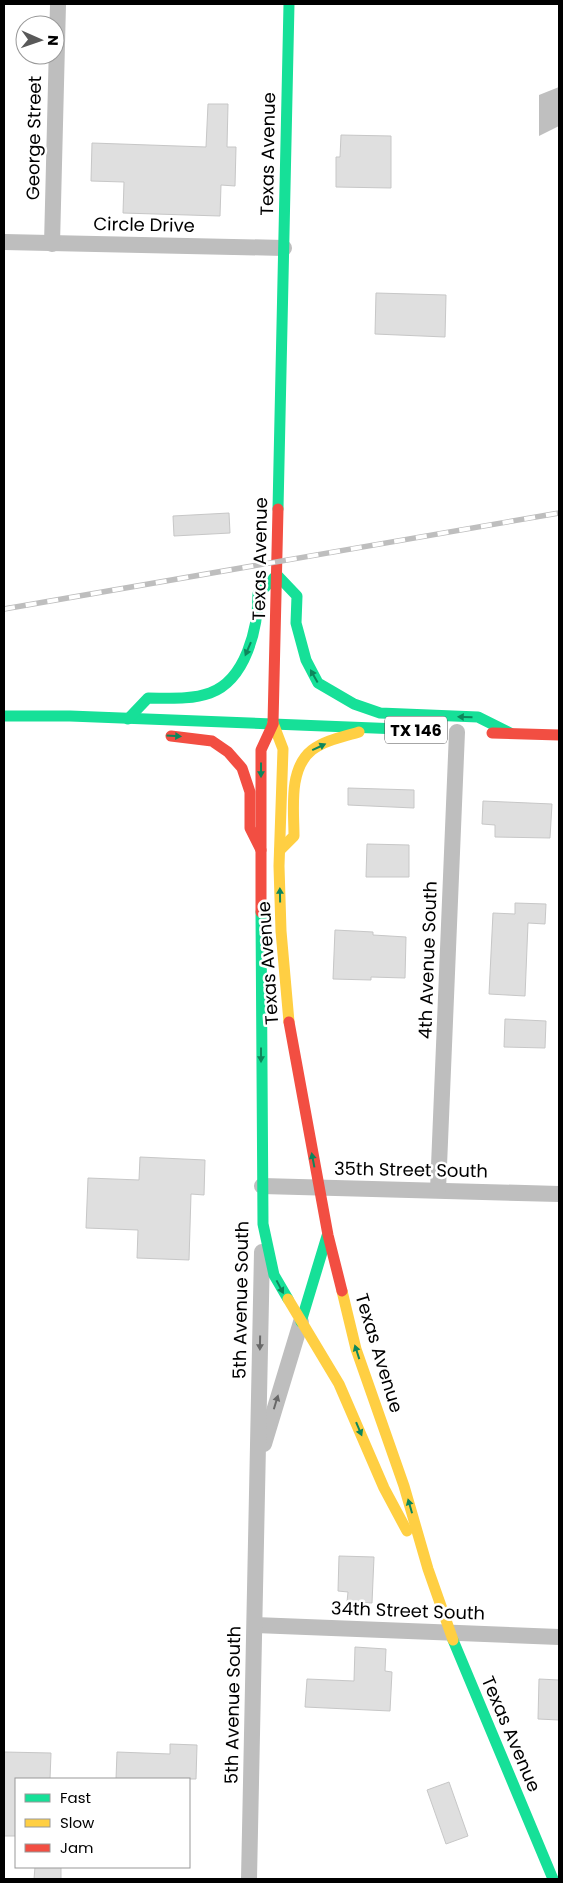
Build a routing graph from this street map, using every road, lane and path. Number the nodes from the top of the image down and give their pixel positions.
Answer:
1 (58, 4) edge
2 (289, 4) edge
3 (4, 242) edge
4 (52, 244) junction
5 (284, 248) junction
6 (278, 575) junction
7 (4, 716) edge
8 (128, 719) junction
9 (4, 723) edge
10 (274, 724) junction
11 (22, 728) dead end
12 (371, 728) junction
13 (410, 730) dead end
14 (458, 732) dead end
15 (484, 732) dead end
16 (510, 733) junction
17 (559, 735) edge
18 (161, 736) dead end
19 (261, 850) junction
20 (280, 850) junction
21 (262, 1186) junction
22 (319, 1188) junction
23 (438, 1190) junction
24 (559, 1194) edge
25 (263, 1224) junction
26 (328, 1234) junction
27 (300, 1322) junction
28 (257, 1466) junction
29 (428, 1569) junction
30 (255, 1625) junction
31 (450, 1633) junction
32 (559, 1638) edge
33 (249, 1879) edge
34 (553, 1879) edge

1 - 4 street, George Street
2 - 5 main road, Texas Avenue
3 - 4 street, Circle Drive
4 - 5 street, Circle Drive
5 - 6 main road, Texas Avenue
6 -> 8 main road
6 - 10 main road, Texas Avenue
16 -> 6 main road
7 - 8 main road, TX 146
8 - 10 main road, TX 146
9 - 11 main road
10 - 12 main road, TX 146
10 -> 19 main road, 5th Avenue South
10 - 20 main road, Texas Avenue
12 - 13 main road, TX 146
20 -> 12 main road, TX 146
14 - 23 street, 4th Avenue South
15 - 16 main road
16 - 17 main road
18 -> 19 main road
19 -> 21 main road, 5th Avenue South
22 -> 20 main road, Texas Avenue
21 - 22 street, 35th Street South
21 - 25 main road, 5th Avenue South
22 - 23 street, 35th Street South
22 - 26 main road, Texas Avenue
23 - 24 street, 35th Street South
25 -> 27 main road
25 -> 28 street, 5th Avenue South
26 - 27 main road
29 -> 26 main road, Texas Avenue
28 -> 27 street
27 -> 29 main road
28 - 30 street, 5th Avenue South
29 - 31 main road, Texas Avenue
30 - 31 street, 34th Street South
30 - 33 street, 5th Avenue South
31 - 32 street, 34th Street South
31 - 34 main road, Texas Avenue

